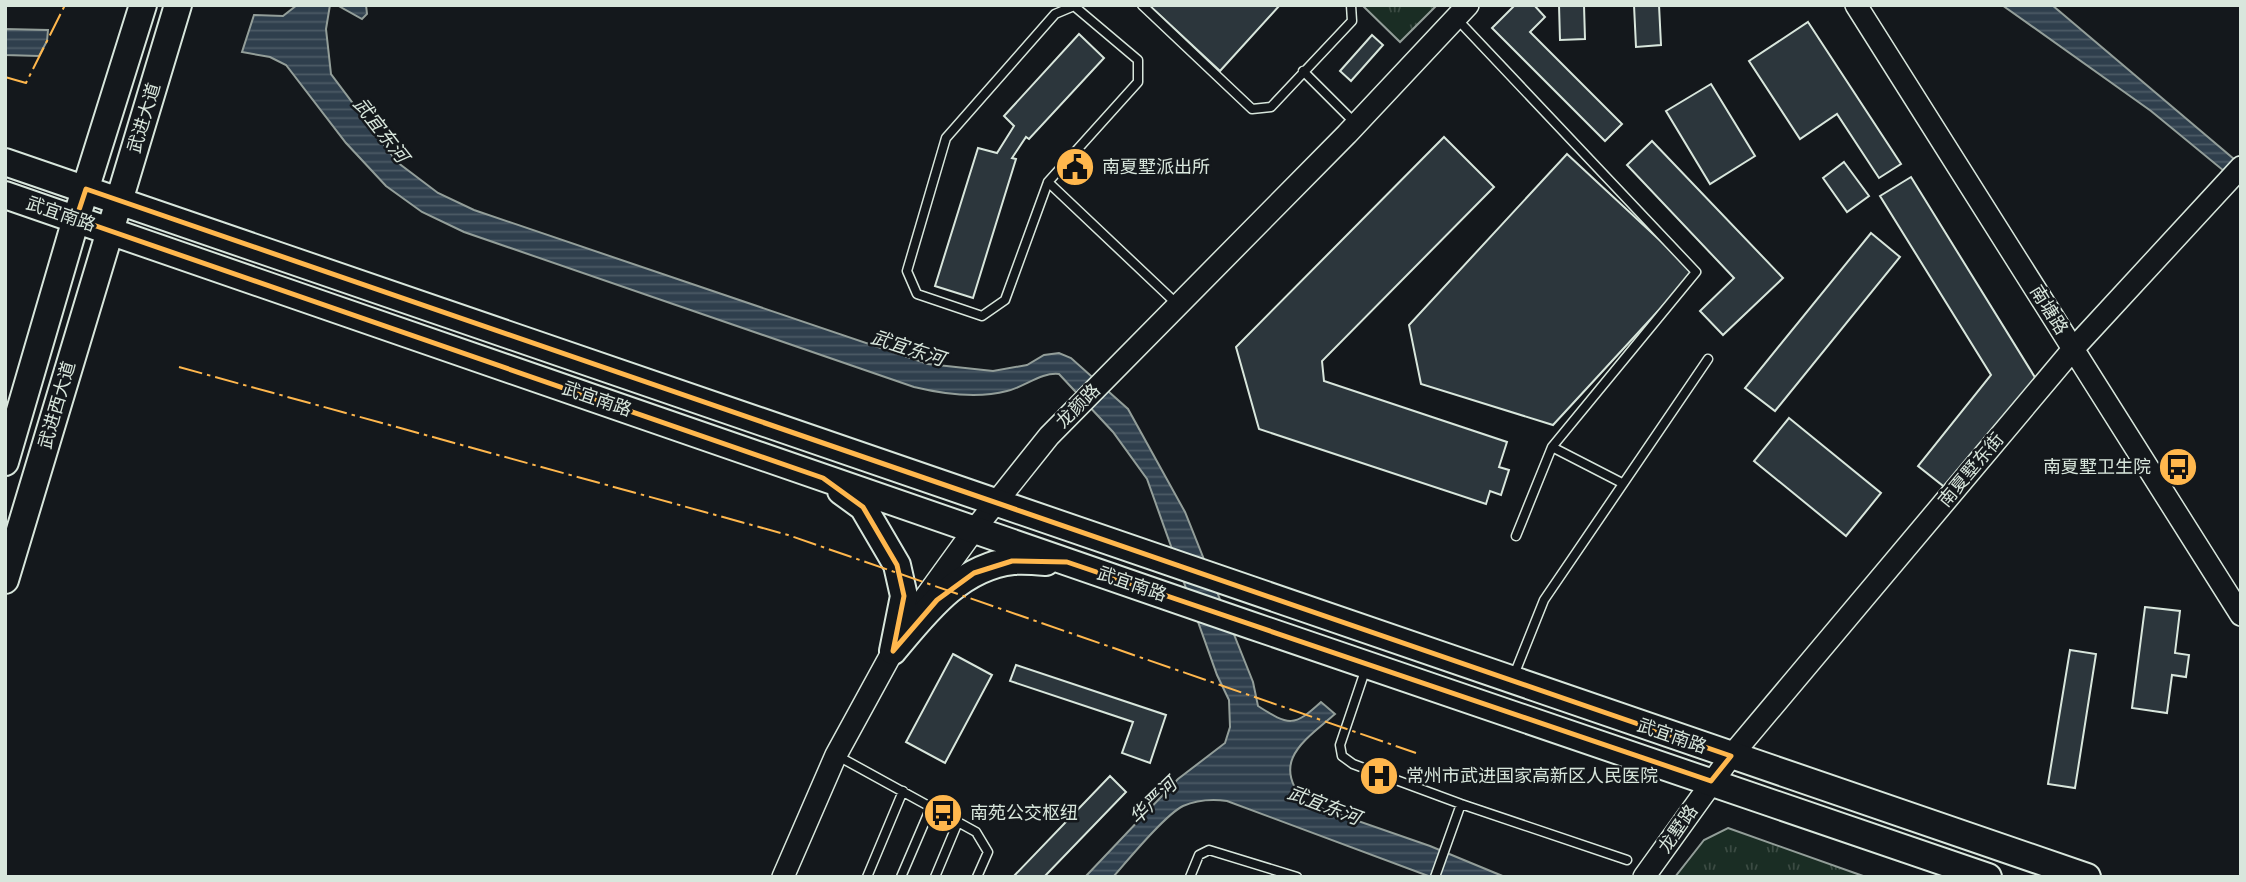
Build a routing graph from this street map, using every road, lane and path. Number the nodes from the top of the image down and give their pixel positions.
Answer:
1 (143, 5) edge
2 (178, 5) edge
3 (1142, 5) edge
4 (1351, 5) edge
5 (1856, 5) edge
6 (1462, 12) edge
7 (1303, 71) junction
8 (1356, 124) junction
9 (5, 162) edge
10 (2241, 167) edge
11 (1048, 182) junction
12 (86, 189) junction
13 (5, 195) edge
14 (119, 200) junction
15 (76, 219) junction
16 (110, 230) junction
17 (1178, 305) junction
18 (2074, 348) junction
19 (1708, 359) dead end
20 (1552, 447) junction
21 (5, 462) edge
22 (823, 478) junction
23 (1622, 483) junction
24 (994, 503) junction
25 (974, 530) junction
26 (1516, 536) dead end
27 (1067, 562) junction
28 (5, 580) edge
29 (2241, 615) edge
30 (893, 651) junction
31 (1368, 663) junction
32 (1512, 681) junction
33 (836, 755) junction
34 (1731, 756) junction
35 (1711, 781) junction
36 (903, 791) junction
37 (1461, 804) junction
38 (931, 807) junction
39 (958, 822) junction
40 (1627, 860) dead end
41 (783, 877) edge
42 (867, 877) edge
43 (901, 877) edge
44 (935, 877) edge
45 (977, 877) edge
46 (1191, 877) edge
47 (1297, 877) edge
48 (1435, 877) edge
49 (1644, 877) edge
50 (1988, 877) edge
51 (2087, 877) edge

1 - 12 main road, 武进大道
2 - 14 main road, 武进大道
3 - 7 lane
4 - 7 lane
5 - 18 street, 南塘路
6 - 8 street, 龙颜路
6 - 20 lane
7 - 8 lane
8 - 17 street, 龙颜路
9 - 12 main road, 武宜南路
10 - 18 street, 南夏墅东街
11 - 11 lane
11 - 17 lane
12 - 14 main road, 武宜南路
12 - 15 main road, 武进大道
13 - 15 main road, 武宜南路
14 - 16 main road, 武进大道
14 - 24 main road, 武宜南路
15 - 16 main road, 武宜南路
15 - 21 main road, 武进西大道
16 - 22 main road, 武宜南路
16 - 28 main road, 武进西大道
17 - 24 street, 龙颜路
18 - 29 street, 南塘路
18 - 34 street, 南夏墅东街
19 - 23 lane
20 - 23 lane
20 - 26 lane
22 - 25 main road, 武宜南路
22 - 30 main road
23 - 32 lane
24 - 25 street, 龙颜路
24 - 32 main road, 武宜南路
25 - 27 main road, 武宜南路
25 - 30 street, 龙颜路
27 - 30 main road
27 - 31 main road, 武宜南路
30 - 33 street, 龙颜路
31 - 35 main road, 武宜南路
31 - 37 lane
32 - 34 main road, 武宜南路
33 - 36 lane
33 - 41 street, 龙颜路
34 - 35 street, 南夏墅东街
34 - 51 main road, 武宜南路
35 - 49 street, 龙墅路
35 - 50 main road, 武宜南路
36 - 38 lane
36 - 42 lane
37 - 40 lane
37 - 48 lane
38 - 39 lane
38 - 43 lane
39 - 44 lane
39 - 45 lane
46 - 47 lane

